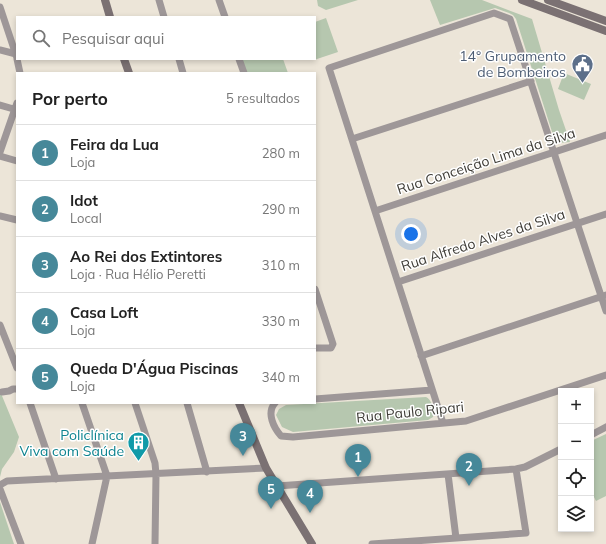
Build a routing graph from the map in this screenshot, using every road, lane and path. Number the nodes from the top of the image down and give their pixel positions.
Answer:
1 (105, 0) edge
2 (159, 0) edge
3 (219, 0) edge
4 (522, 0) edge
5 (554, 1) edge
6 (0, 7) edge
7 (550, 11) junction
8 (581, 12) junction
9 (110, 16) edge
10 (164, 16) edge
11 (225, 16) edge
12 (578, 21) junction
13 (606, 21) edge
14 (606, 31) edge
15 (0, 50) edge
16 (16, 54) edge
17 (16, 57) edge
18 (18, 60) edge
19 (124, 60) edge
20 (178, 60) edge
21 (239, 60) edge
22 (20, 72) edge
23 (129, 72) edge
24 (183, 72) edge
25 (244, 72) edge
26 (530, 81) junction
27 (0, 105) edge
28 (16, 108) edge
29 (606, 135) edge
30 (352, 139) junction
31 (0, 152) edge
32 (554, 152) junction
33 (0, 156) edge
34 (16, 161) edge
35 (375, 211) junction
36 (606, 214) edge
37 (0, 216) edge
38 (16, 220) edge
39 (577, 224) junction
40 (398, 282) junction
41 (316, 292) edge
42 (604, 296) edge
43 (606, 311) edge
44 (0, 325) edge
45 (316, 348) edge
46 (421, 356) junction
47 (16, 365) edge
48 (606, 375) edge
49 (16, 389) edge
50 (432, 390) junction
51 (2, 392) dead end
52 (316, 399) edge
53 (30, 404) edge
54 (82, 404) edge
55 (135, 404) edge
56 (187, 404) edge
57 (239, 404) edge
58 (274, 404) edge
59 (443, 423) junction
60 (606, 427) edge
61 (594, 433) edge
62 (558, 450) edge
63 (266, 468) junction
64 (516, 469) junction
65 (207, 472) junction
66 (156, 474) junction
67 (448, 474) junction
68 (107, 476) junction
69 (56, 479) junction
70 (0, 484) edge
71 (277, 486) junction
72 (0, 489) edge
73 (456, 538) junction
74 (21, 544) edge
75 (92, 544) edge
76 (155, 544) edge
77 (312, 544) edge
78 (372, 544) edge

1 - 9 street
2 - 10 street
3 - 11 street
4 - 7 street
5 - 7 street
5 - 8 street
6 - 16 street
7 - 12 street
8 - 12 street
8 - 13 street
12 - 14 street
15 - 17 street
18 - 22 street
19 - 23 street
20 - 24 street
21 - 25 street
26 - 30 street
26 - 30 street
26 - 32 street
27 - 28 street
28 - 31 street
29 - 32 street, Rua Conceição Lima da Silva
30 - 35 street
32 - 35 street, Rua Conceição Lima da Silva
32 - 39 street
33 - 34 street
35 - 40 street
36 - 39 street, Rua Alfredo Alves da Silva
37 - 38 street
39 - 40 street, Rua Alfredo Alves da Silva
39 - 42 street
40 - 46 street
41 - 45 street
42 - 43 street
42 - 46 street
44 - 47 street
46 - 50 street
48 - 59 street, Rua Paulo Ripari
49 - 51 street
50 - 52 street
50 - 59 street
53 - 69 street
54 - 68 street
55 - 66 street
56 - 65 street
57 - 63 street
58 - 59 street, Rua Paulo Ripari
60 - 61 street
62 - 64 street
63 - 65 street
63 - 71 street
64 - 67 street
64 - 73 street
65 - 66 street
66 - 68 street
66 - 76 street
67 - 71 street
67 - 73 street
68 - 69 street
68 - 75 street
69 - 70 street
71 - 77 street
72 - 74 street
73 - 78 street

